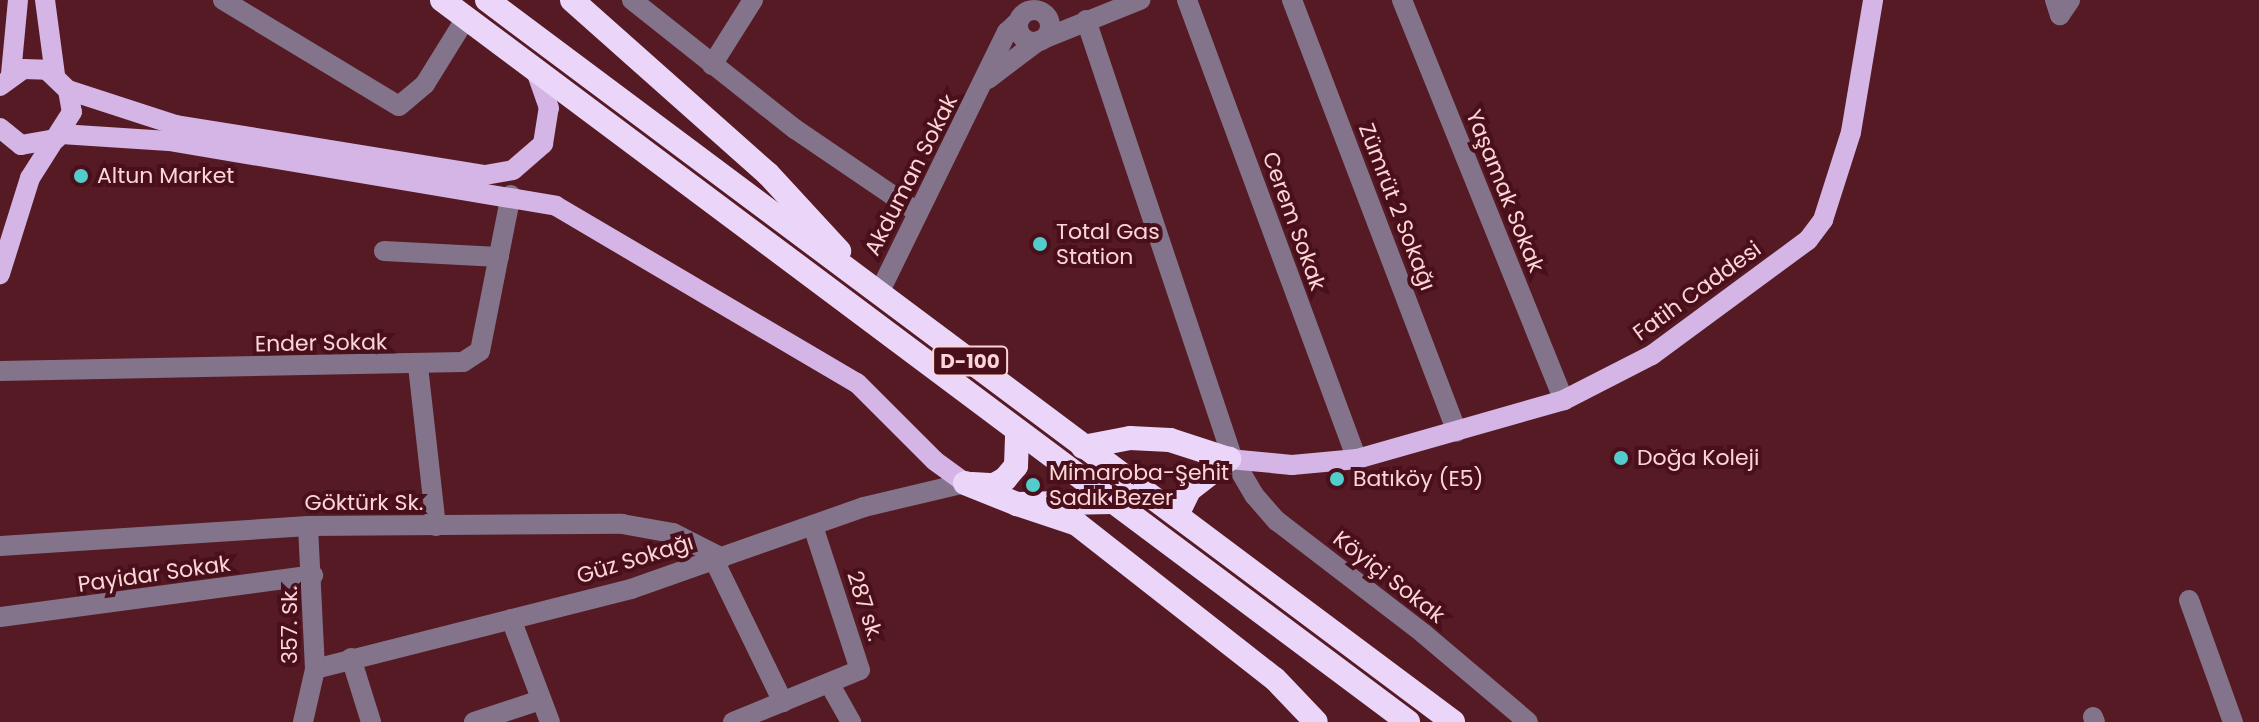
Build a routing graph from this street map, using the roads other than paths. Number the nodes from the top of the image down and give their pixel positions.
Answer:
1 (18, 0) edge
2 (45, 0) edge
3 (223, 0) edge
4 (442, 0) edge
5 (487, 0) edge
6 (572, 0) edge
7 (632, 0) edge
8 (753, 0) edge
9 (1140, 0) edge
10 (1187, 0) edge
11 (1292, 0) edge
12 (1402, 0) edge
13 (1873, 0) edge
14 (2055, 0) edge
15 (2070, 0) edge
16 (1030, 10) edge
17 (466, 18) junction
18 (1084, 20) junction
19 (1040, 40) junction
20 (712, 65) junction
21 (535, 68) junction
22 (988, 79) junction
23 (4, 80) edge
24 (62, 82) junction
25 (0, 132) edge
26 (59, 137) junction
27 (511, 195) junction
28 (917, 212) junction
29 (384, 251) dead end
30 (499, 257) junction
31 (0, 274) edge
32 (879, 293) junction
33 (418, 366) junction
34 (0, 371) edge
35 (1564, 400) junction
36 (1457, 431) junction
37 (1017, 433) junction
38 (1083, 447) junction
39 (1231, 459) junction
40 (1357, 459) junction
41 (965, 483) junction
42 (1112, 502) junction
43 (1017, 504) junction
44 (1177, 515) junction
45 (308, 526) junction
46 (436, 526) junction
47 (813, 526) junction
48 (0, 546) edge
49 (718, 559) junction
50 (313, 575) junction
51 (2189, 600) dead end
52 (0, 617) edge
53 (511, 619) junction
54 (351, 658) junction
55 (315, 669) junction
56 (829, 683) junction
57 (540, 700) junction
58 (783, 702) junction
59 (302, 722) edge
60 (371, 722) edge
61 (474, 722) edge
62 (550, 722) edge
63 (733, 722) edge
64 (851, 722) edge
65 (1316, 722) edge
66 (1408, 722) edge
67 (1453, 722) edge
68 (1528, 722) edge
69 (2233, 722) edge

1 - 23 main road
2 - 24 main road
3 - 17 street
4 - 17 highway, D-100
5 - 32 highway, D-100
6 - 32 highway
7 - 20 street
8 - 20 street
9 - 18 street, Akduman Sokak
10 - 40 street, Cerem Sokak
11 - 36 street, Zümrüt 2 Sokağı
12 - 35 street, Yaşamak Sokak
13 - 35 main road, Fatih Caddesi
14 - 15 street
16 - 18 street
16 - 19 street
16 - 22 street, Akduman Sokak
17 - 21 highway, D-100
18 - 19 street, Akduman Sokak
18 - 39 street, Köyiçi Sokak
19 - 22 street, Akduman Sokak
20 - 28 street
21 - 24 main road
21 - 37 highway, D-100
22 - 28 street, Akduman Sokak
23 - 24 main road
24 - 26 main road
25 - 26 main road
26 - 27 main road
26 - 31 main road
27 - 30 street, Ender Sokak
27 - 41 main road
28 - 32 street, Akduman Sokak
29 - 30 street
30 - 33 street, Ender Sokak
32 - 38 highway, D-100
33 - 34 street, Ender Sokak
33 - 46 street
35 - 36 main road, Fatih Caddesi
36 - 40 main road, Fatih Caddesi
37 - 41 highway
37 - 42 highway, D-100
38 - 39 highway
38 - 44 highway, D-100
39 - 40 main road, Fatih Caddesi
39 - 44 highway
39 - 68 street, Köyiçi Sokak
41 - 43 highway
41 - 47 street, Güz Sokağı
42 - 43 highway
42 - 66 highway, D-100
43 - 65 highway
44 - 67 highway, D-100
45 - 46 street, Göktürk Sk.
45 - 48 street, Göktürk Sk.
45 - 50 street, 357. Sk.
46 - 49 street, Göktürk Sk.
47 - 49 street, Güz Sokağı
47 - 56 street, 287 sk.
49 - 53 street, Güz Sokağı
49 - 58 street
50 - 52 street, Payidar Sokak
50 - 55 street, 357. Sk.
51 - 69 street
53 - 54 street, Güz Sokağı
53 - 57 street
54 - 55 street, Güz Sokağı
54 - 60 street
55 - 59 street, 357. Sk.
56 - 58 street
56 - 64 street
57 - 61 street
57 - 62 street
58 - 63 street

